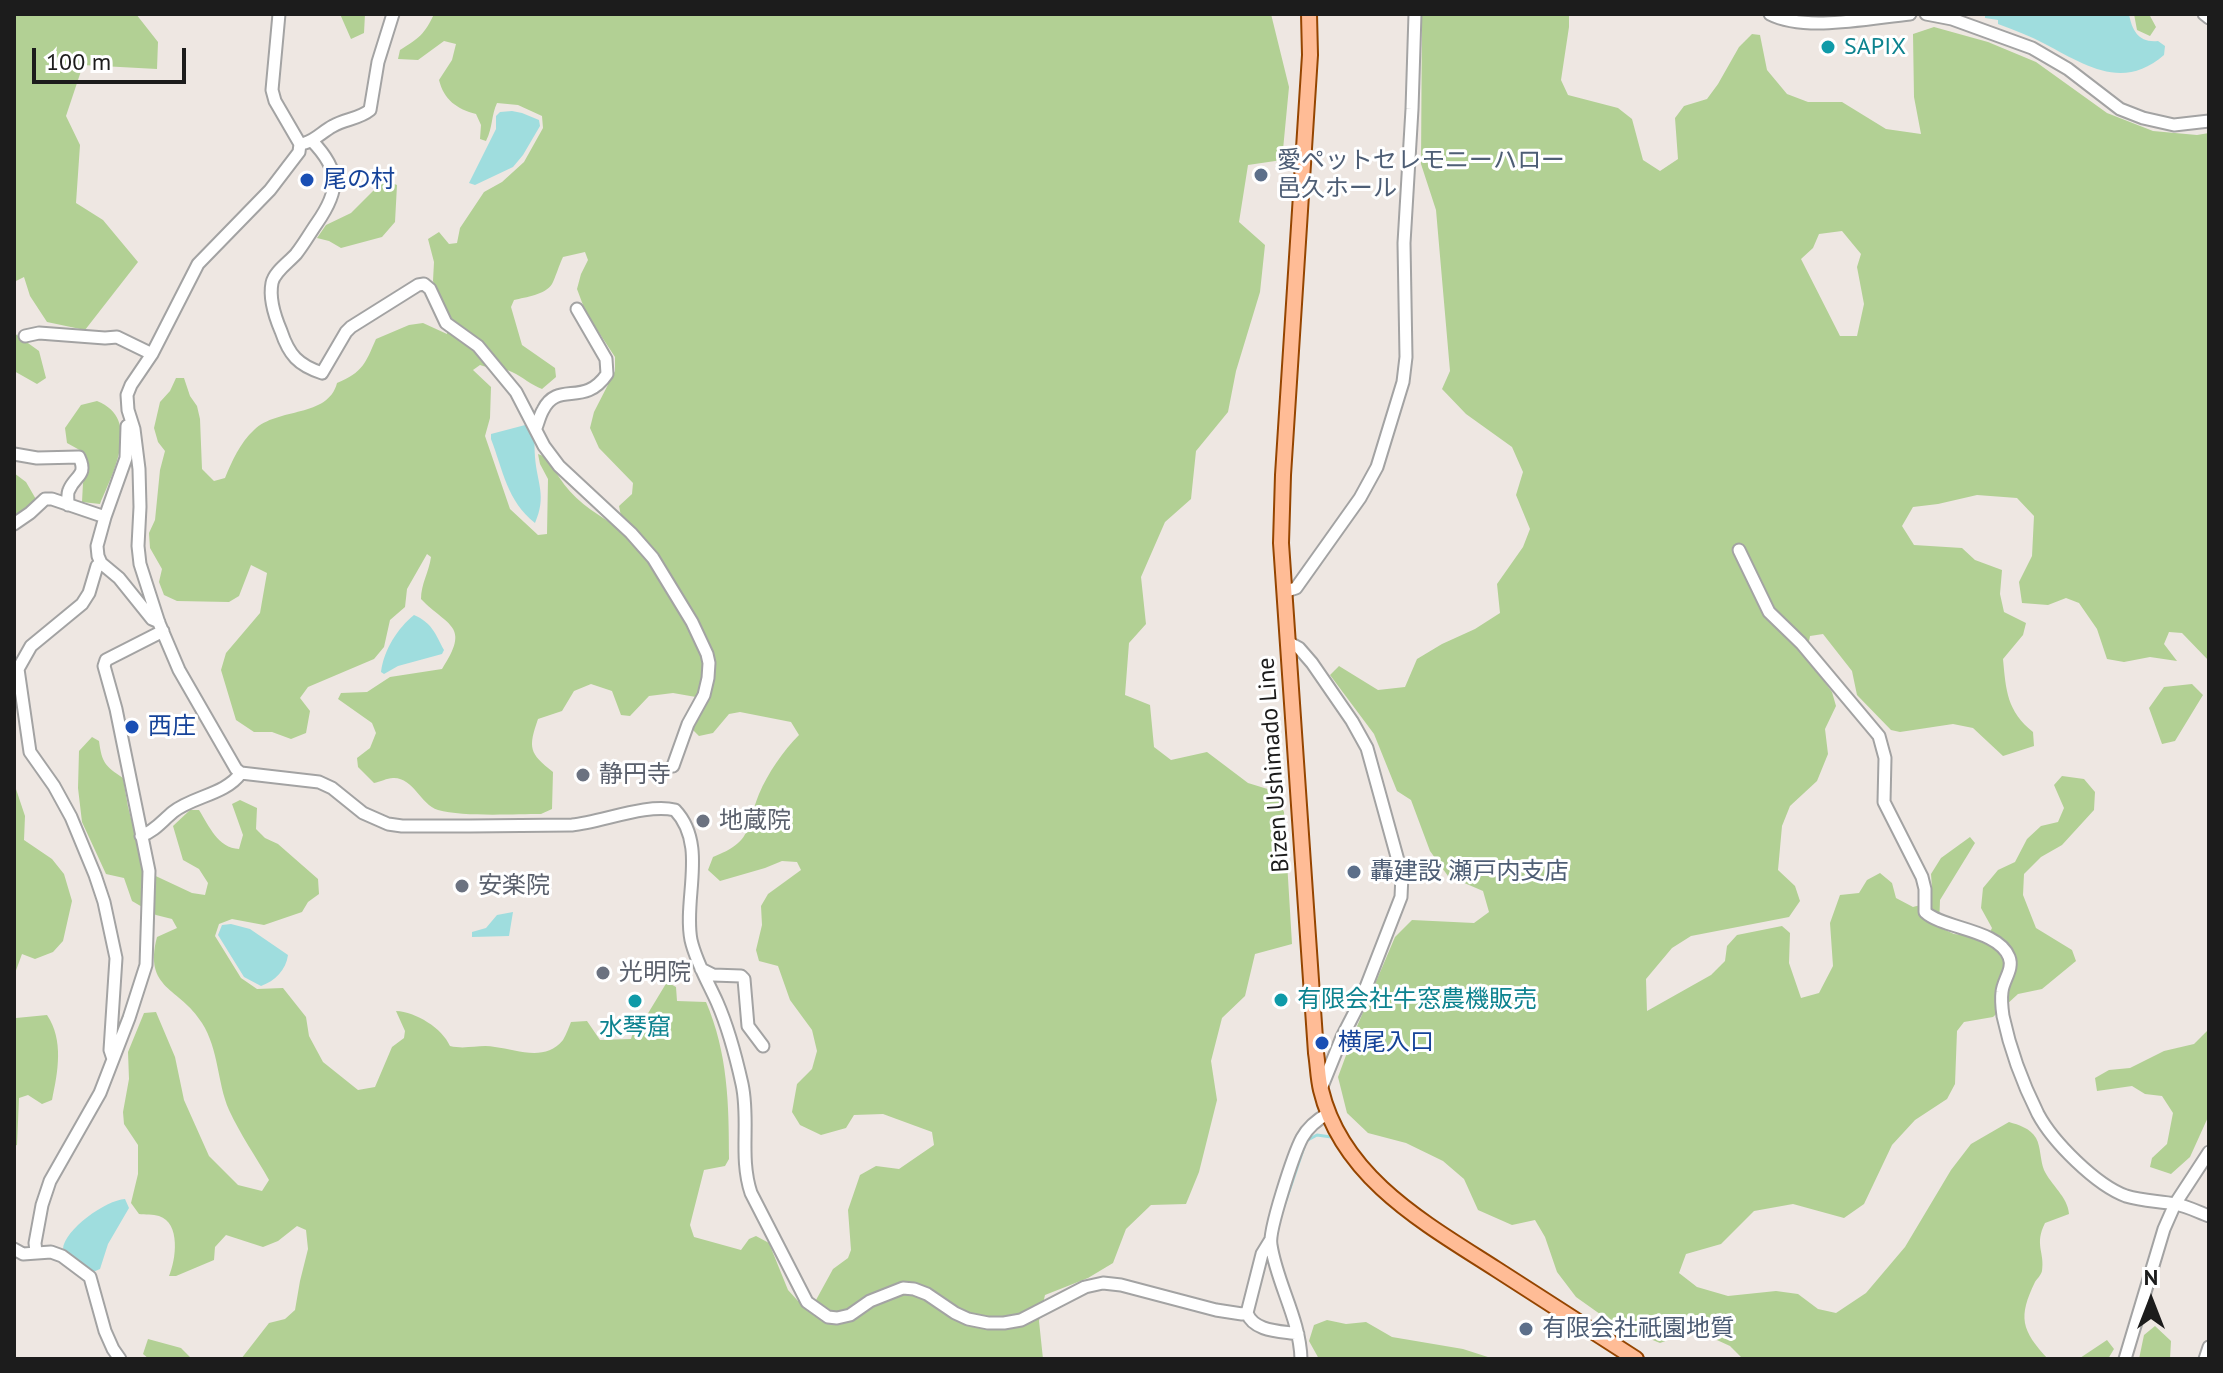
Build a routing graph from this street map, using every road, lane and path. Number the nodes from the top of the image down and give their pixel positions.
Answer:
1 (279, 14) edge
2 (393, 14) edge
3 (1309, 14) edge
4 (1415, 14) edge
5 (1770, 14) edge
6 (1910, 14) edge
7 (1926, 14) edge
8 (2204, 14) edge
9 (2209, 18) edge
10 (2209, 121) edge
11 (306, 142) junction
12 (577, 309) dead end
13 (25, 336) dead end
14 (152, 354) junction
15 (130, 418) junction
16 (536, 428) junction
17 (14, 454) edge
18 (68, 505) junction
19 (105, 517) junction
20 (14, 524) edge
21 (1739, 550) dead end
22 (101, 563) junction
23 (1284, 592) junction
24 (161, 627) junction
25 (1288, 642) junction
26 (673, 766) dead end
27 (241, 773) junction
28 (141, 836) junction
29 (701, 969) junction
30 (763, 1046) dead end
31 (113, 1059) junction
32 (1321, 1090) junction
33 (1329, 1113) junction
34 (2209, 1152) edge
35 (2175, 1204) junction
36 (2209, 1216) edge
37 (1270, 1241) junction
38 (14, 1249) edge
39 (36, 1252) junction
40 (1247, 1313) junction
41 (1298, 1334) junction
42 (2209, 1347) edge
43 (120, 1359) edge
44 (1301, 1359) edge
45 (1636, 1359) edge
46 (2125, 1359) edge
47 (2205, 1359) edge

1 - 11 street
2 - 11 street
3 - 23 main road, Bizen Ushimado Line
4 - 23 street
5 - 6 street
7 - 10 street
8 - 9 street
11 - 14 street
11 - 16 street
12 - 16 street
13 - 14 street
14 - 15 street
15 - 19 street
15 - 24 street
16 - 26 street
17 - 18 street
18 - 19 street
18 - 20 street
19 - 22 street
21 - 35 street
22 - 24 street
22 - 31 street
23 - 25 main road, Bizen Ushimado Line
24 - 27 street
24 - 28 street
25 - 32 main road, Bizen Ushimado Line
25 - 32 street
27 - 28 street
27 - 29 street
28 - 31 street
29 - 30 street
29 - 40 street
31 - 39 street
32 - 33 main road, Bizen Ushimado Line
33 - 37 street
33 - 45 main road, Bizen Ushimado Line
34 - 35 street
35 - 36 street
35 - 46 street
37 - 40 street
37 - 41 street
38 - 39 street
39 - 43 street
40 - 41 street
41 - 44 street
42 - 47 street

